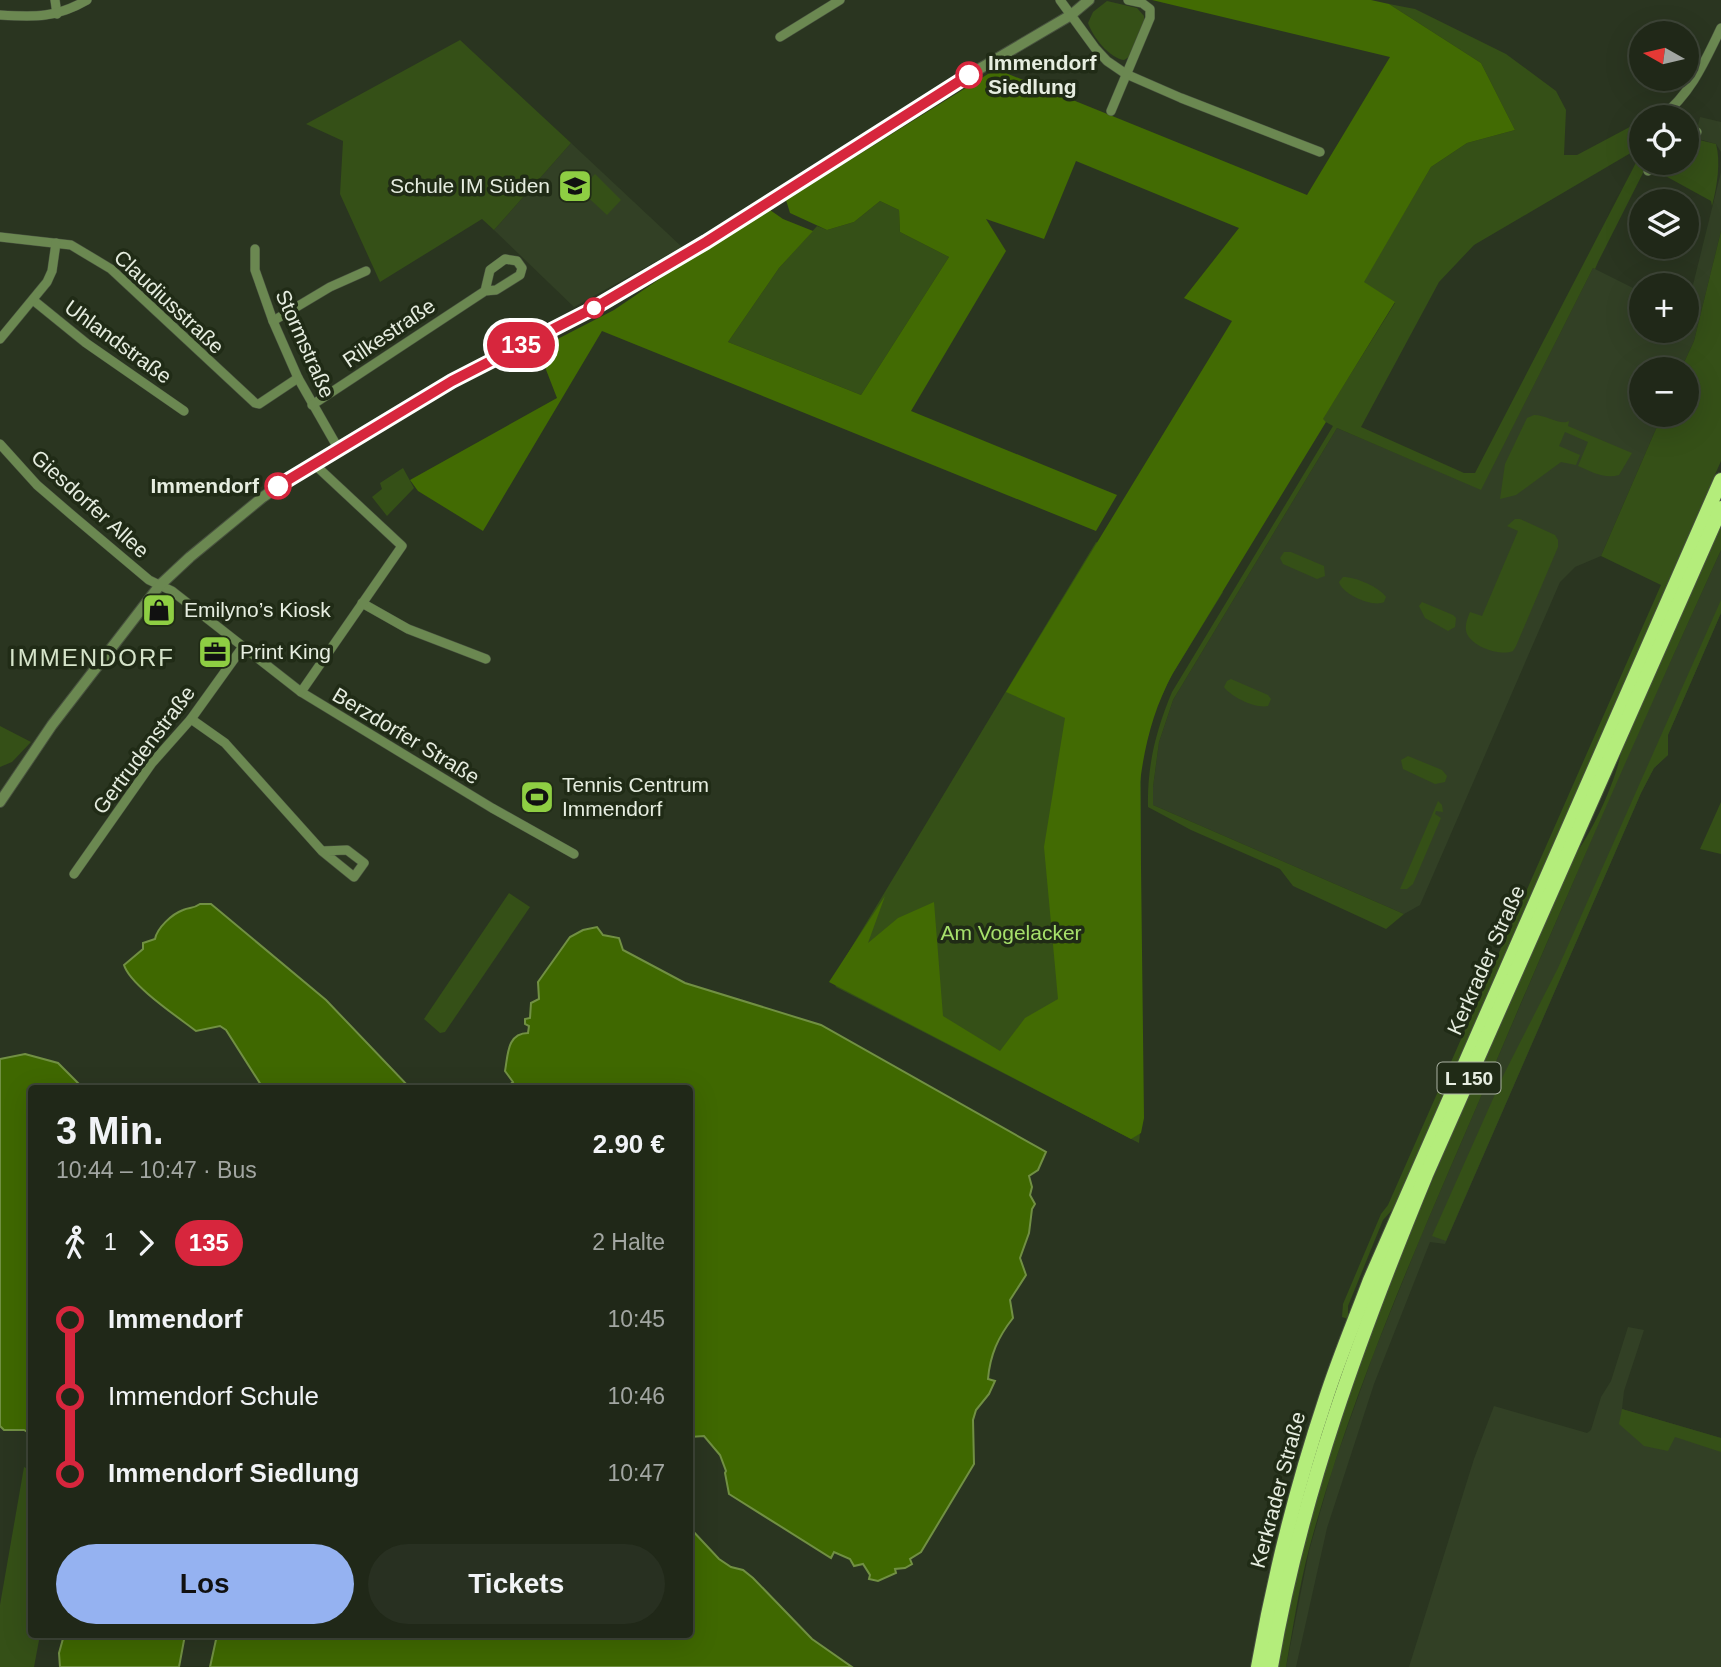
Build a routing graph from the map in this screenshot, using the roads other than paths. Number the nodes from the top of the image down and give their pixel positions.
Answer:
1 (55, 0) edge
2 (87, 0) edge
3 (841, 0) edge
4 (1060, 0) edge
5 (1089, 0) edge
6 (1128, 0) edge
7 (57, 14) junction
8 (0, 15) edge
9 (1071, 15) junction
10 (1721, 28) edge
11 (780, 37) dead end
12 (1126, 74) junction
13 (1675, 105) edge
14 (1111, 111) dead end
15 (1320, 152) dead end
16 (0, 237) edge
17 (56, 243) junction
18 (255, 249) dead end
19 (366, 271) dead end
20 (485, 291) dead end
21 (33, 300) junction
22 (273, 321) junction
23 (0, 338) edge
24 (298, 378) junction
25 (312, 405) junction
26 (184, 411) dead end
27 (0, 444) edge
28 (338, 448) junction
29 (313, 463) junction
30 (1721, 480) edge
31 (1721, 508) edge
32 (160, 585) junction
33 (362, 603) junction
34 (242, 648) junction
35 (486, 659) dead end
36 (301, 692) junction
37 (191, 719) junction
38 (0, 802) edge
39 (321, 851) dead end
40 (574, 855) dead end
41 (74, 874) dead end
42 (1258, 1667) edge
43 (1271, 1667) edge

1 - 7 street
2 - 7 street
3 - 11 street
4 - 9 street
5 - 9 street
6 - 12 street
7 - 8 street
9 - 12 street
9 - 28 street
10 - 13 street
12 - 14 street
12 - 15 street
16 - 17 street, Claudiusstraße
17 - 21 street
17 - 24 street, Claudiusstraße
18 - 22 street, Stormstraße
19 - 22 street
20 - 25 street, Rilkestraße
21 - 23 street
21 - 26 street, Uhlandstraße
22 - 24 street, Stormstraße
24 - 25 street, Stormstraße
25 - 28 street, Stormstraße
27 - 32 street, Giesdorfer Allee
28 - 29 street
29 - 32 street
29 - 33 street
30 - 42 highway, Kerkrader Straße / L 150
31 - 43 highway, Kerkrader Straße / L 150
32 - 34 street, Berzdorfer Straße
32 - 38 street
33 - 35 street
33 - 36 street
34 - 36 street, Berzdorfer Straße
34 - 37 street, Gertrudenstraße
36 - 40 street, Berzdorfer Straße
37 - 39 street
37 - 41 street, Gertrudenstraße

